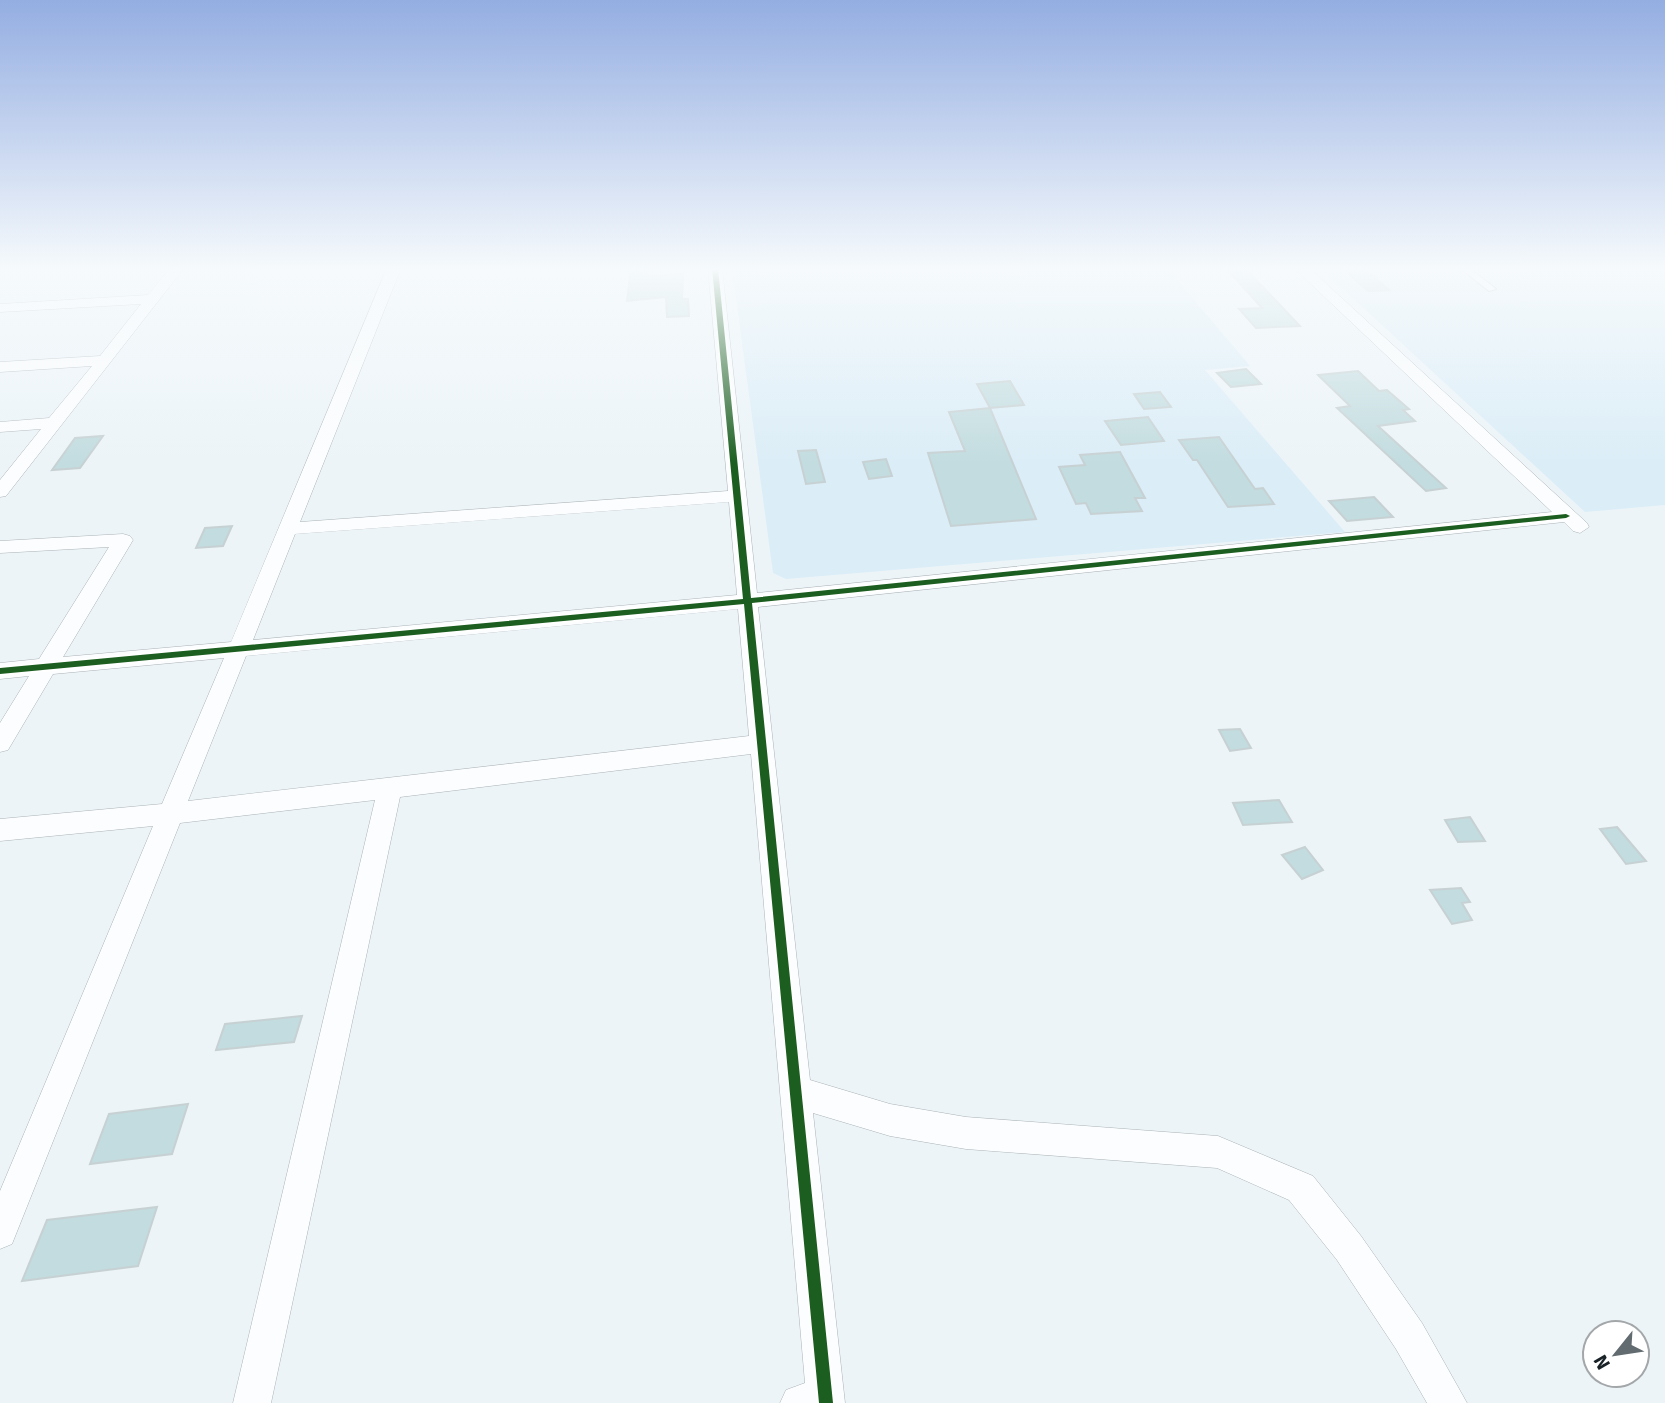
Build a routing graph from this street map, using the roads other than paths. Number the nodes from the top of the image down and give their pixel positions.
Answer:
1 (127, 333) edge
2 (367, 333) edge
3 (721, 333) edge
4 (1371, 333) edge
5 (106, 360) junction
6 (0, 367) edge
7 (55, 423) junction
8 (0, 427) edge
9 (0, 492) edge
10 (736, 496) junction
11 (287, 529) junction
12 (0, 547) edge
13 (746, 601) junction
14 (238, 649) junction
15 (45, 667) junction
16 (0, 671) edge
17 (0, 743) edge
18 (760, 744) junction
19 (390, 788) junction
20 (171, 814) junction
21 (0, 830) edge
22 (794, 1091) junction
23 (0, 1232) edge
24 (817, 1401) edge
25 (252, 1403) edge
26 (1448, 1403) edge

1 - 5 street
2 - 11 street
3 - 10 street
4 - 13 street
5 - 6 street
5 - 7 street
7 - 8 street
7 - 9 street
10 - 11 street
10 - 13 street
11 - 14 street
12 - 15 street
13 - 14 street
13 - 18 street
14 - 15 street
14 - 20 street
15 - 16 street
15 - 17 street
18 - 19 street
18 - 22 street
19 - 20 street
19 - 25 street
20 - 21 street
20 - 23 street
22 - 24 street
22 - 26 street

